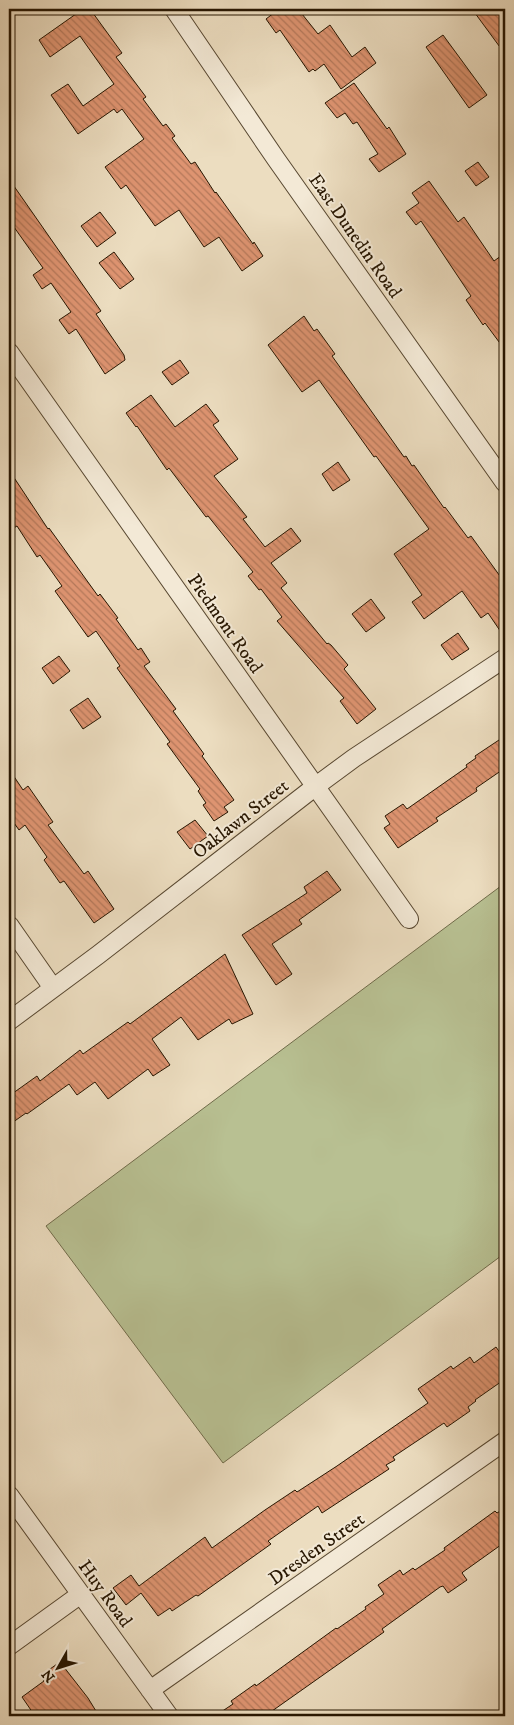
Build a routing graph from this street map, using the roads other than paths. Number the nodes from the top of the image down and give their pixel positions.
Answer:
1 (174, 9) edge
2 (9, 352) edge
3 (505, 483) edge
4 (505, 658) edge
5 (316, 786) junction
6 (409, 919) dead end
7 (9, 925) edge
8 (53, 988) junction
9 (9, 1021) edge
10 (505, 1442) edge
11 (9, 1495) edge
12 (81, 1594) junction
13 (9, 1646) edge
14 (150, 1690) junction
15 (169, 1716) edge

1 - 3 street, East Dunedin Road
2 - 5 street, Piedmont Road
4 - 5 street, Oaklawn Street
5 - 6 street, Piedmont Road
5 - 8 street, Oaklawn Street
7 - 8 street
8 - 9 street, Oaklawn Street
10 - 14 street, Dresden Street
11 - 12 street, Huy Road
12 - 13 street
12 - 14 street, Huy Road
14 - 15 street, Huy Road

